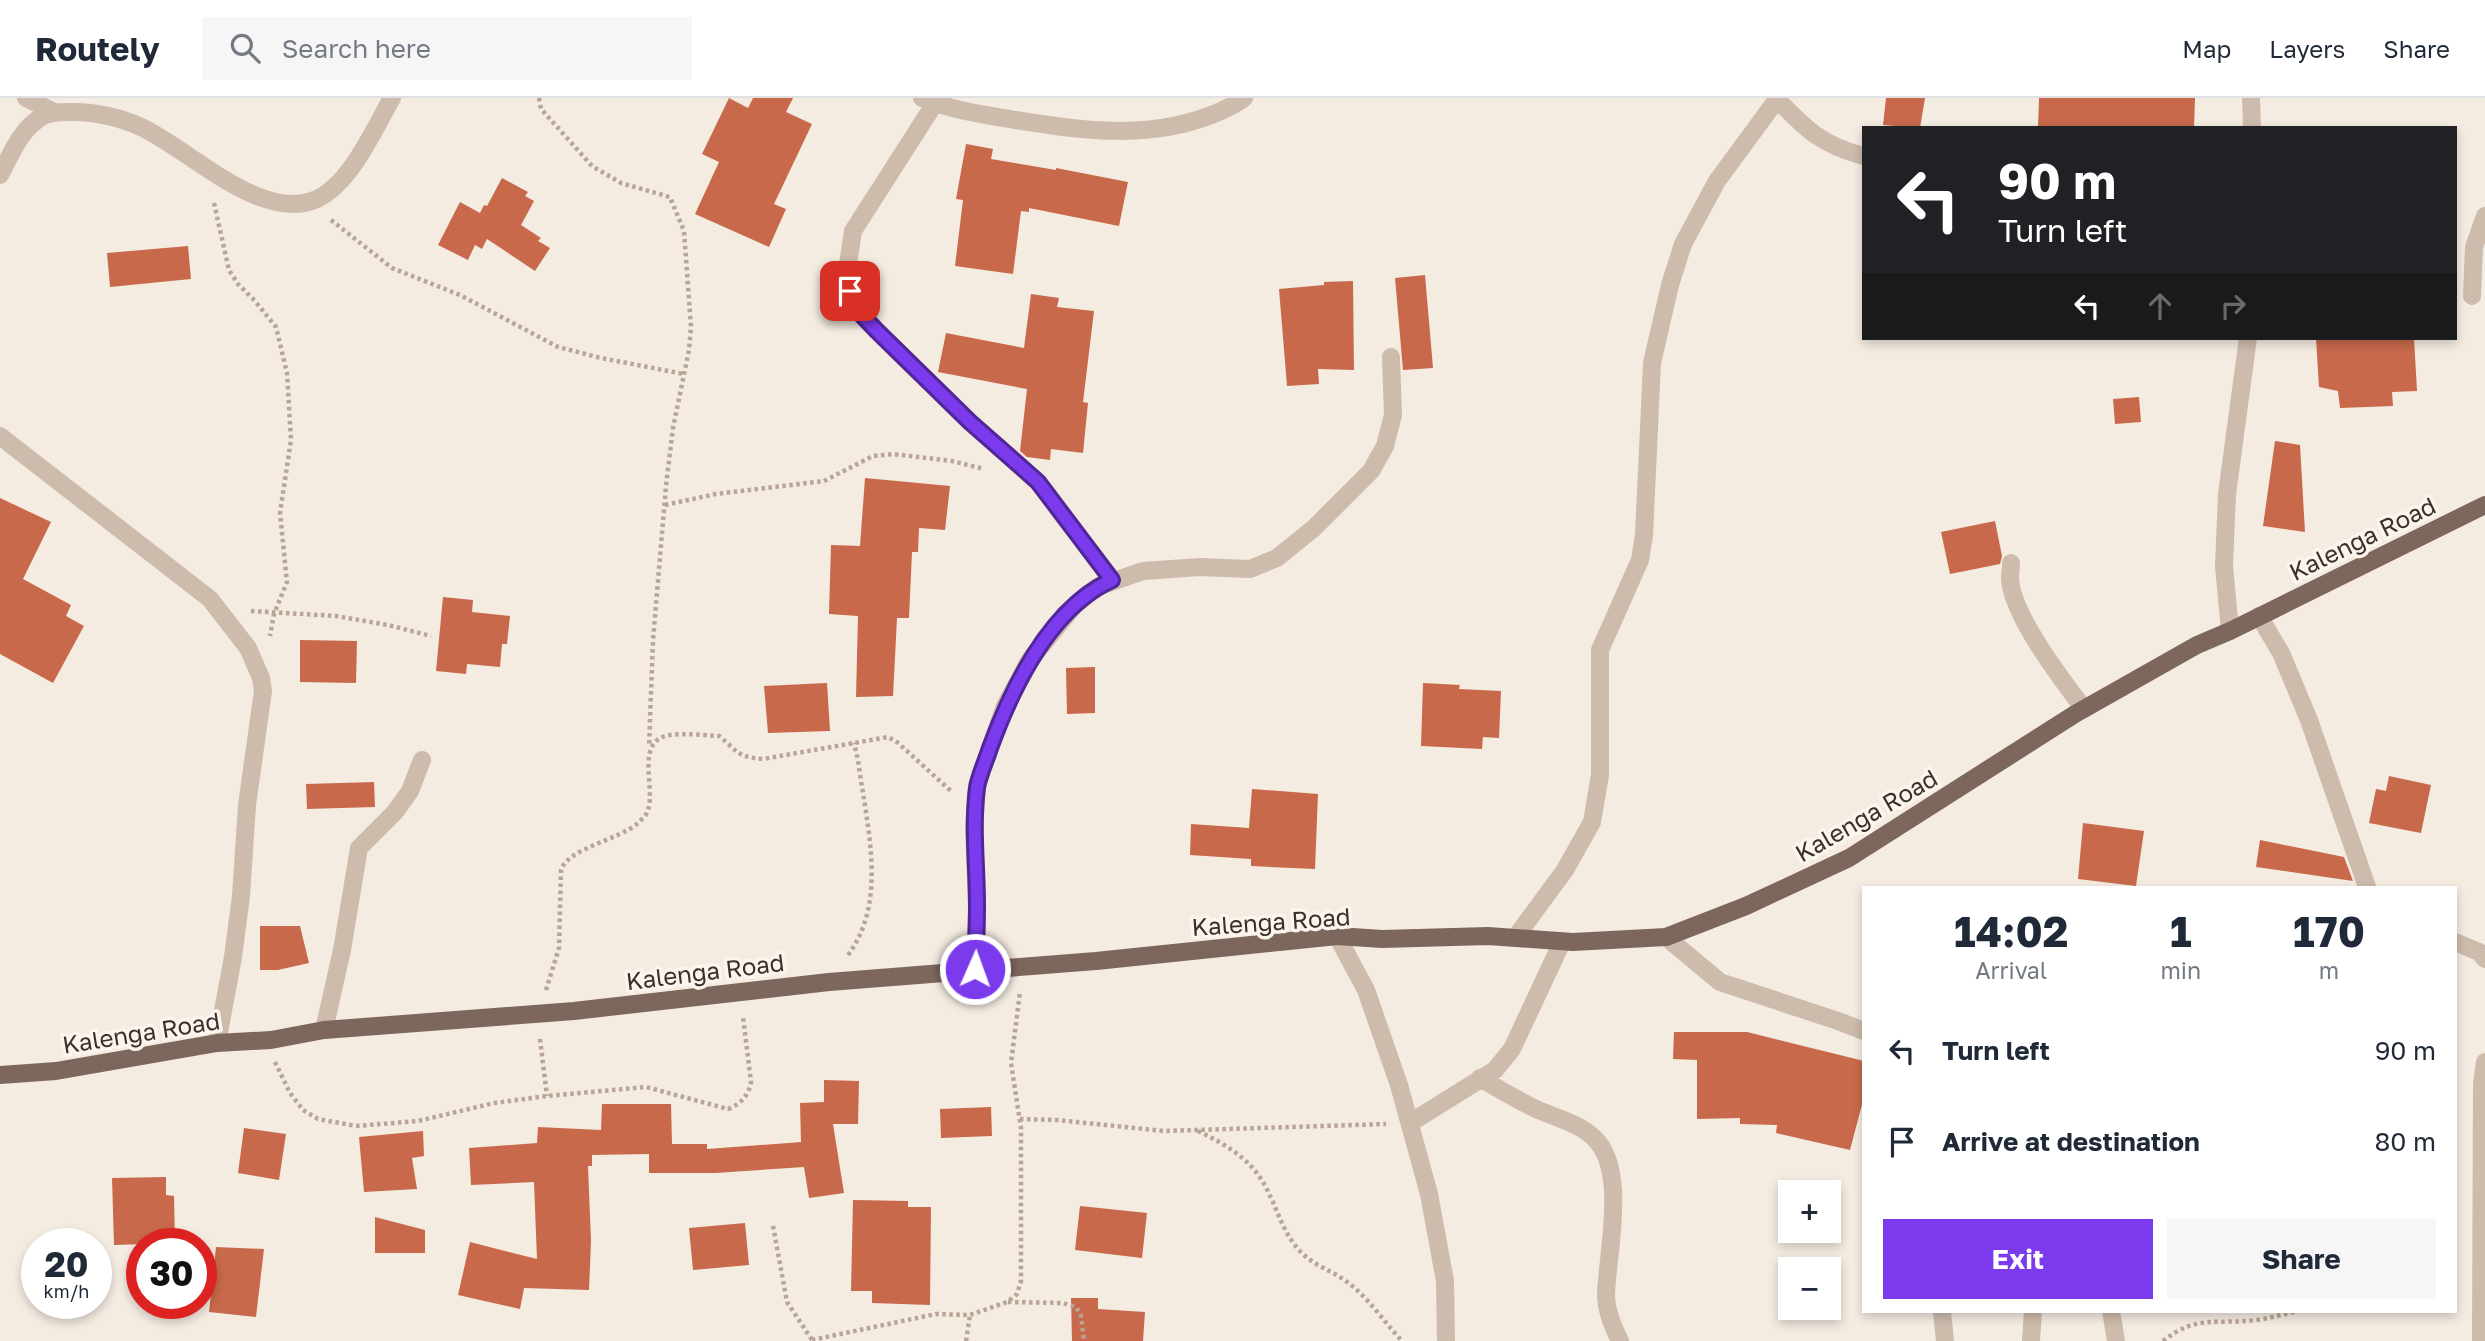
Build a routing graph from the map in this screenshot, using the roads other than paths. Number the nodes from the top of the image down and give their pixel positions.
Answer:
1 (26, 98) edge
2 (392, 98) edge
3 (1244, 98) edge
4 (2251, 98) edge
5 (1777, 99) edge
6 (928, 101) edge
7 (54, 112) junction
8 (2252, 126) edge
9 (1862, 155) edge
10 (0, 175) edge
11 (2485, 216) edge
12 (2472, 296) dead end
13 (2248, 340) edge
14 (1391, 357) dead end
15 (0, 436) edge
16 (2485, 505) edge
17 (2011, 563) dead end
18 (1112, 580) junction
19 (2259, 616) junction
20 (2230, 631) junction
21 (2084, 709) junction
22 (422, 760) dead end
23 (2367, 886) edge
24 (1337, 936) junction
25 (1666, 937) junction
26 (1515, 938) junction
27 (1562, 942) junction
28 (2457, 943) edge
29 (2485, 960) edge
30 (975, 969) junction
31 (324, 1030) junction
32 (1862, 1030) edge
33 (217, 1043) junction
34 (2485, 1062) edge
35 (0, 1075) edge
36 (1480, 1078) junction
37 (1410, 1123) junction
38 (1942, 1313) edge
39 (2033, 1313) edge
40 (2111, 1313) edge
41 (1446, 1341) edge
42 (1619, 1341) edge
43 (1945, 1341) edge
44 (2031, 1341) edge
45 (2116, 1341) edge
46 (2481, 1341) edge

1 - 7 street
2 - 7 street
3 - 6 street
4 - 8 street
5 - 9 street
5 - 26 street
6 - 18 street
7 - 10 street
11 - 12 street
13 - 20 street
14 - 18 street
15 - 33 street
16 - 19 main road, Kalenga Road
17 - 21 street
18 - 30 street
19 - 20 main road, Kalenga Road
19 - 23 street
20 - 21 main road, Kalenga Road
21 - 25 main road, Kalenga Road
22 - 31 street
24 - 26 main road, Kalenga Road
24 - 30 main road, Kalenga Road
24 - 37 street
25 - 27 main road, Kalenga Road
25 - 32 street
26 - 27 main road, Kalenga Road
27 - 36 street
28 - 29 street
30 - 31 main road, Kalenga Road
31 - 33 main road, Kalenga Road
33 - 35 main road, Kalenga Road
34 - 46 street
36 - 37 street
36 - 42 street
37 - 41 street
38 - 43 street
39 - 44 street
40 - 45 street

